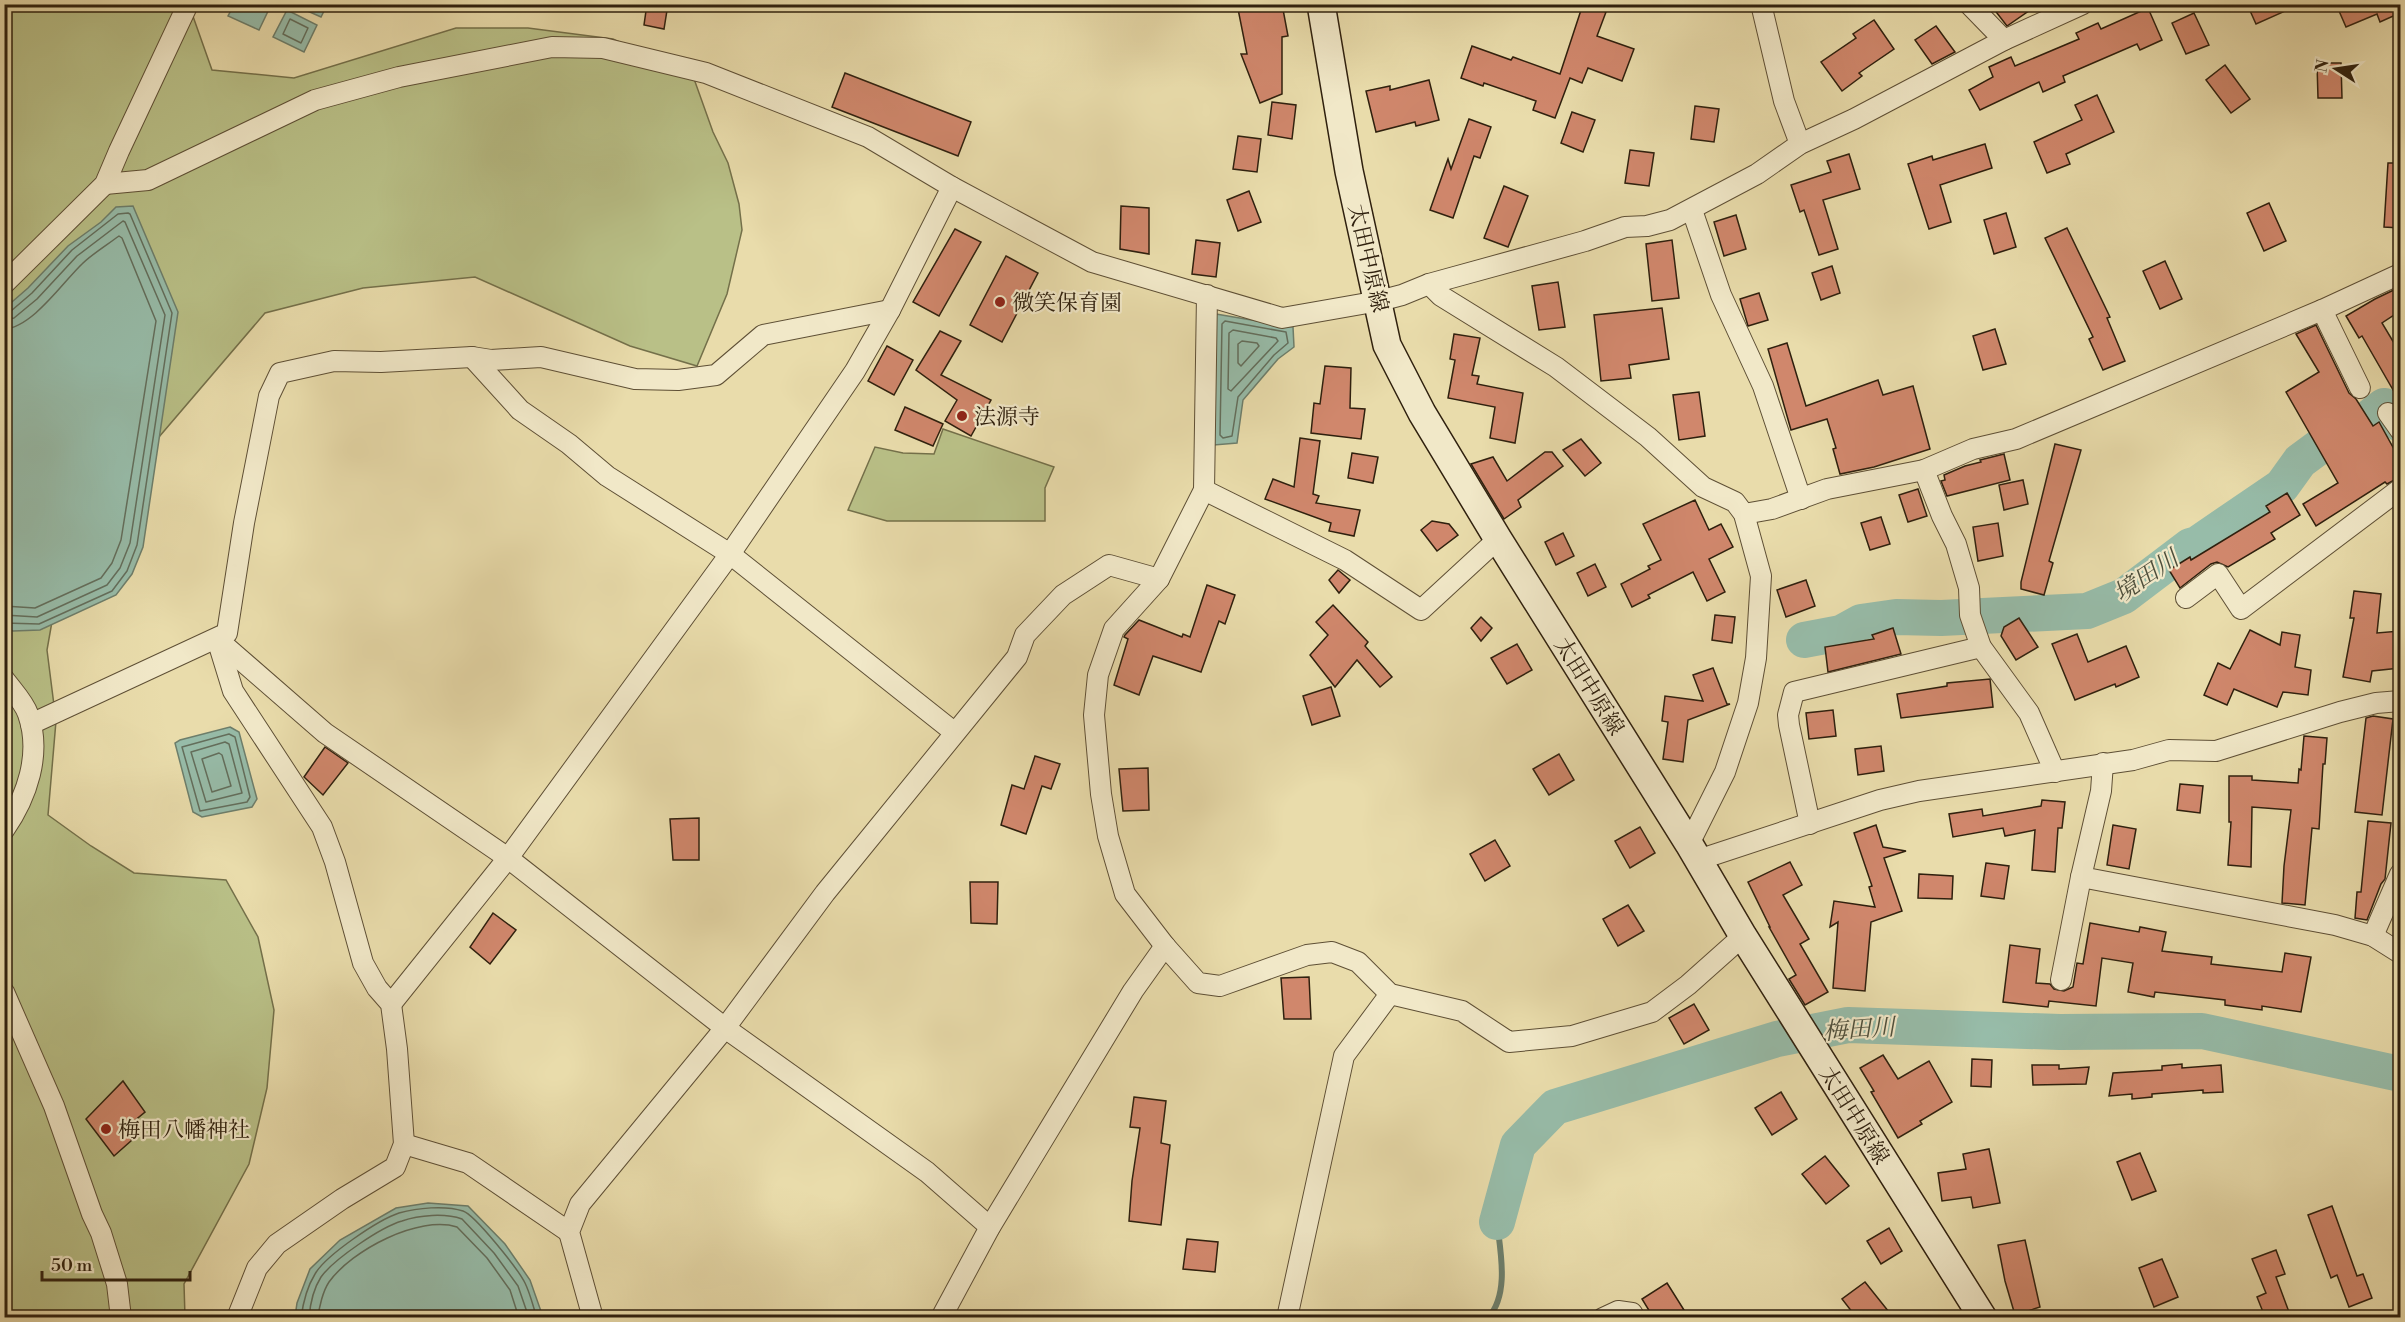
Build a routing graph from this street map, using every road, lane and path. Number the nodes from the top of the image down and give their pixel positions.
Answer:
1 (188, 4) edge
2 (1321, 4) edge
3 (1761, 4) edge
4 (1969, 4) edge
5 (2083, 4) edge
6 (2004, 40) junction
7 (1800, 144) junction
8 (105, 184) junction
9 (952, 187) junction
10 (1692, 210) junction
11 (2400, 274) edge
12 (4, 284) edge
13 (1429, 284) junction
14 (1207, 295) junction
15 (1379, 302) junction
16 (890, 310) junction
17 (2322, 310) junction
18 (472, 357) junction
19 (2360, 388) dead end
20 (2388, 413) dead end
21 (2400, 430) edge
22 (1924, 470) junction
23 (2400, 489) edge
24 (1204, 490) junction
25 (1801, 499) junction
26 (1744, 514) junction
27 (1498, 539) junction
28 (730, 554) junction
29 (1159, 579) junction
30 (2186, 598) dead end
31 (217, 639) junction
32 (1981, 647) junction
33 (4, 679) edge
34 (2400, 701) edge
35 (31, 724) junction
36 (954, 732) junction
37 (2103, 763) junction
38 (2055, 772) junction
39 (1810, 824) junction
40 (4, 830) edge
41 (1693, 852) junction
42 (508, 858) junction
43 (2400, 874) edge
44 (2081, 877) junction
45 (1743, 936) junction
46 (2373, 936) junction
47 (1165, 946) junction
48 (2400, 953) edge
49 (2061, 980) dead end
50 (4, 992) edge
51 (1390, 994) junction
52 (391, 1004) junction
53 (725, 1028) junction
54 (404, 1144) junction
55 (990, 1227) junction
56 (569, 1232) junction
57 (121, 1317) edge
58 (237, 1317) edge
59 (593, 1317) edge
60 (941, 1317) edge
61 (1287, 1317) edge
62 (1604, 1317) edge
63 (1635, 1317) edge
64 (1983, 1317) edge

1 - 8 street
2 - 15 main road, 太田中原線
3 - 7 street
4 - 6 street
5 - 6 street
6 - 7 street
7 - 10 street
8 - 9 street
8 - 12 street
9 - 14 street
9 - 16 street
10 - 13 street
10 - 25 street
11 - 17 street
13 - 15 street
13 - 26 street
14 - 15 street
14 - 24 street
15 - 27 main road, 太田中原線
16 - 18 street
16 - 28 street
17 - 19 street
17 - 22 street
18 - 28 street
18 - 31 street
20 - 21 street
22 - 25 street
22 - 32 street
23 - 30 street
24 - 27 street
24 - 29 street
25 - 26 street
26 - 41 street
27 - 41 main road, 太田中原線
28 - 36 street
28 - 42 street
29 - 36 street
29 - 47 street
31 - 35 street
31 - 42 street
31 - 52 street
32 - 38 street
32 - 39 street
33 - 35 street
34 - 37 street
35 - 40 street
36 - 53 street
37 - 38 street
37 - 44 street
38 - 39 street
39 - 41 street
41 - 45 main road, 太田中原線
42 - 52 street
42 - 53 street
43 - 46 street
44 - 46 street
44 - 49 street
45 - 51 street
45 - 64 main road, 太田中原線
46 - 48 street
47 - 51 street
47 - 55 street
50 - 57 street
51 - 61 street
52 - 54 street
53 - 55 street
53 - 56 street
54 - 56 street
54 - 58 street
55 - 60 street
56 - 59 street
62 - 63 street

